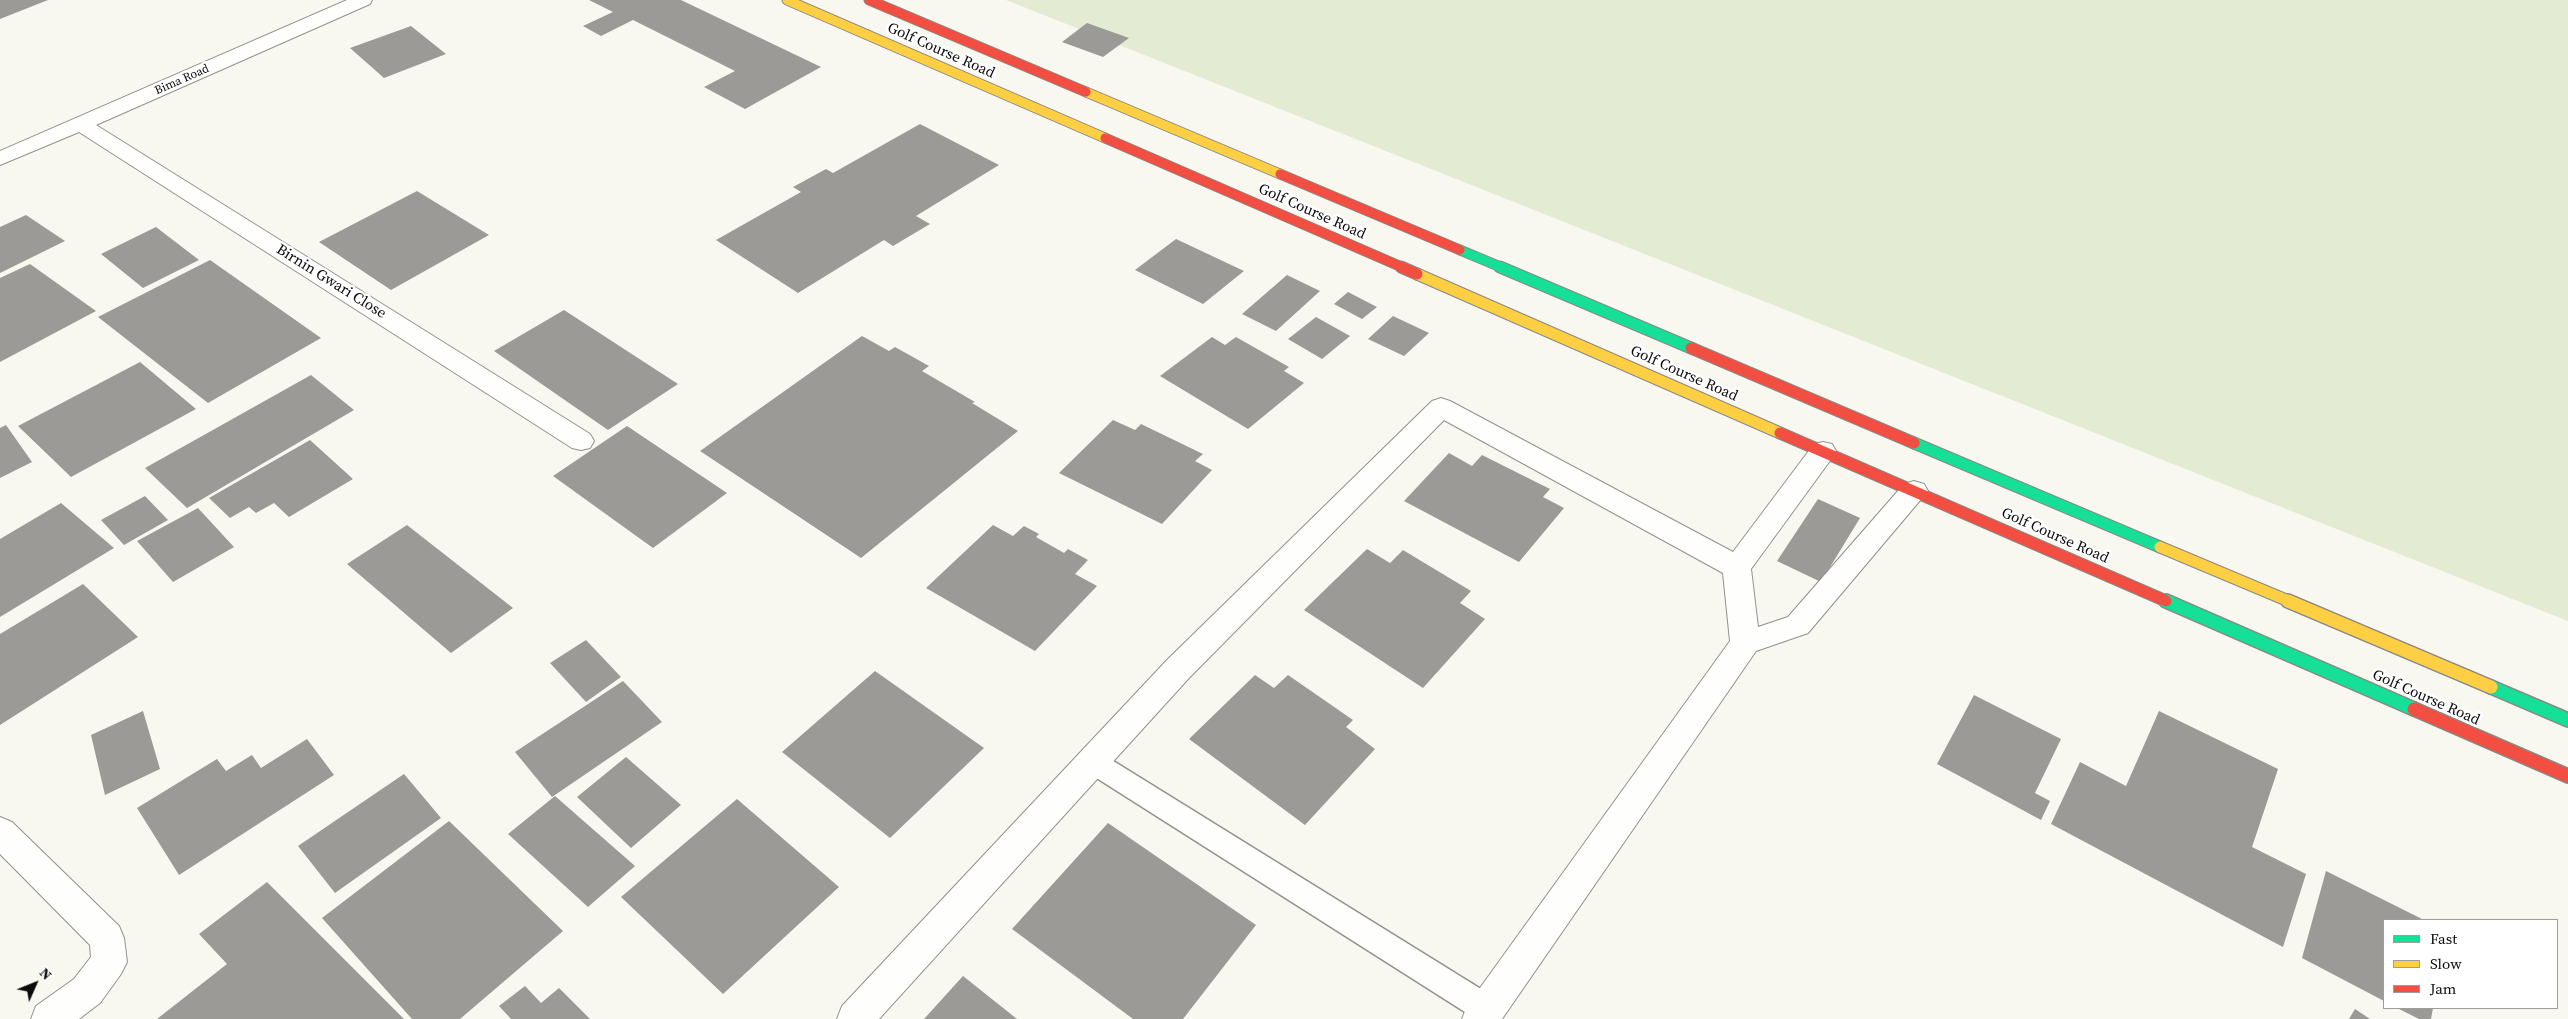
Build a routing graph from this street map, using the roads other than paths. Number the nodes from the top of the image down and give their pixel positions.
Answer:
1 (363, 0) edge
2 (787, 0) edge
3 (869, 0) edge
4 (80, 124) junction
5 (0, 159) edge
6 (581, 441) dead end
7 (1823, 451) junction
8 (1914, 491) junction
9 (1737, 567) junction
10 (1746, 643) junction
11 (2568, 720) edge
12 (1094, 762) junction
13 (2568, 776) edge
14 (0, 832) edge
15 (1483, 1014) edge
16 (49, 1019) edge
17 (855, 1019) edge

1 - 4 street, Bima Road
2 - 7 street, Golf Course Road
3 - 11 street, Golf Course Road
4 - 5 street, Bima Road
4 - 6 street, Birnin Gwari Close
7 - 8 street, Golf Course Road
7 - 9 street
8 - 10 street
8 - 13 street, Golf Course Road
9 - 10 street
9 - 12 street
10 - 15 street
12 - 15 lane
12 - 17 street
14 - 16 street

